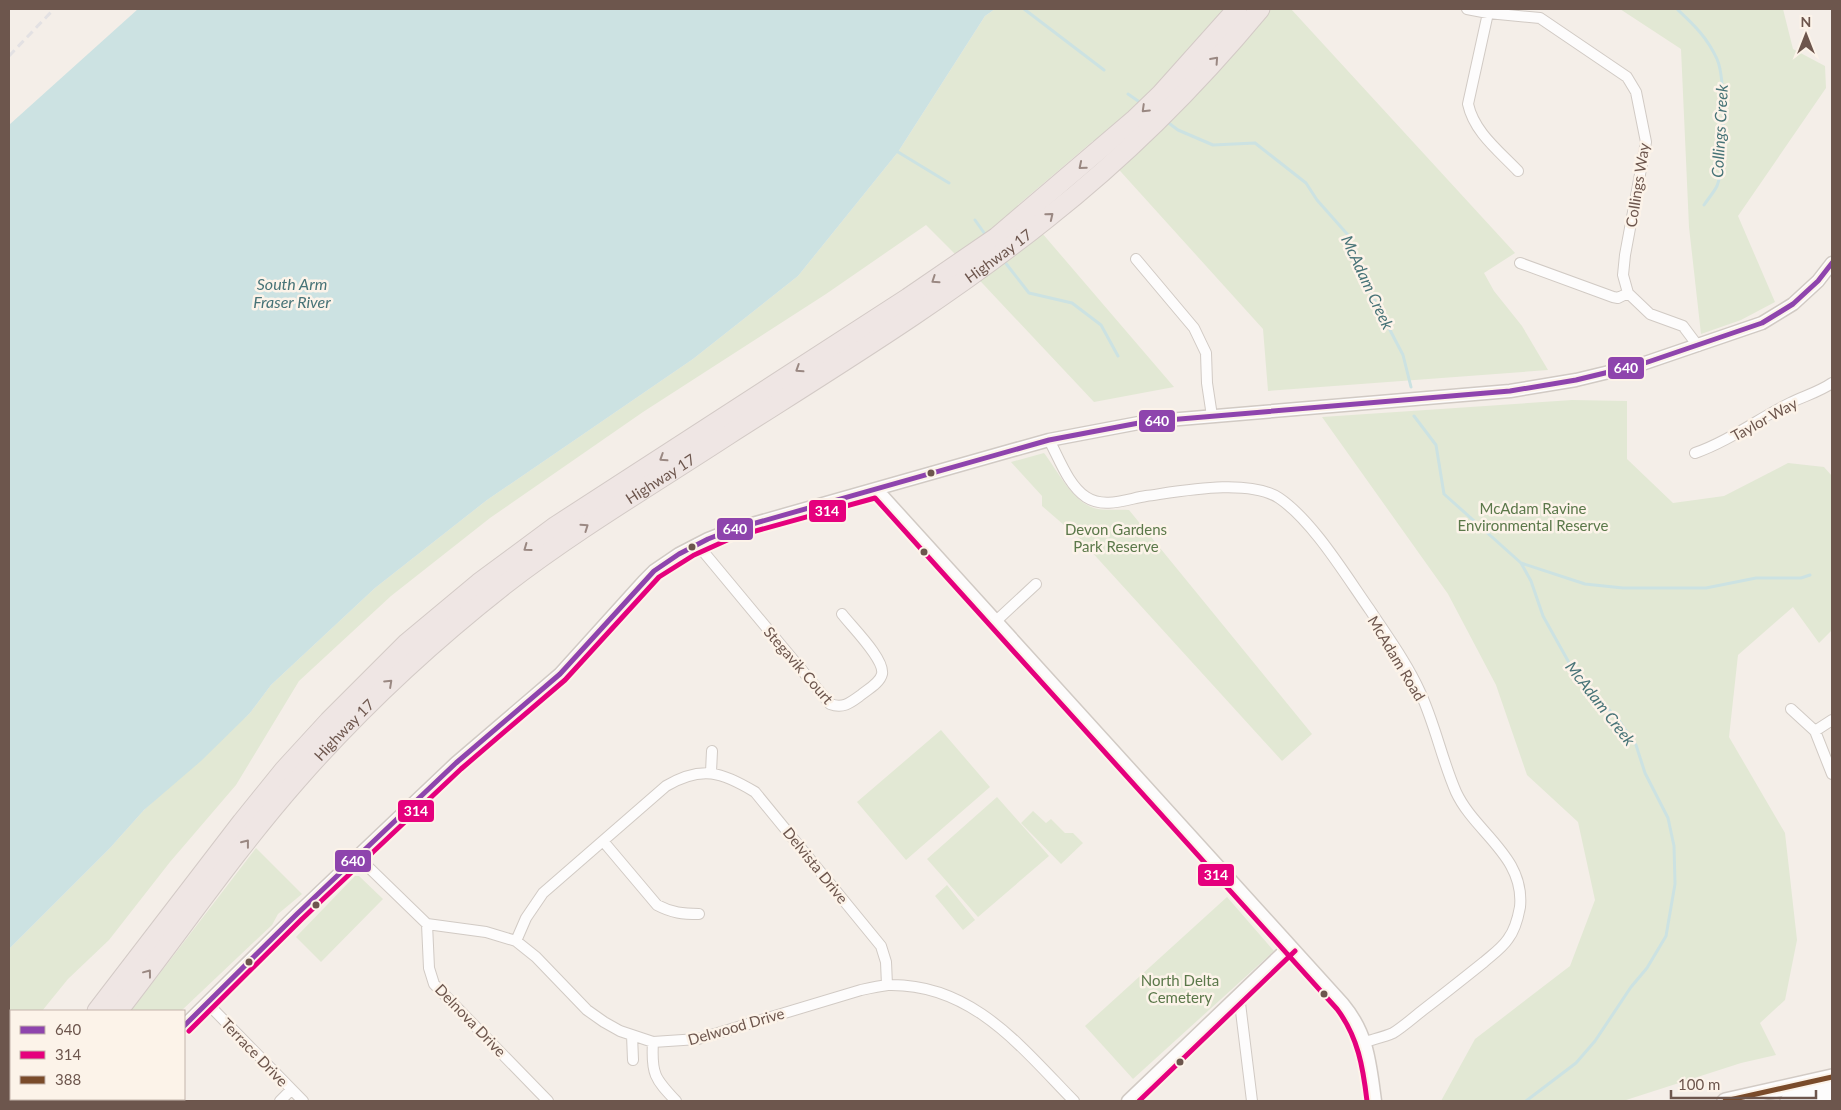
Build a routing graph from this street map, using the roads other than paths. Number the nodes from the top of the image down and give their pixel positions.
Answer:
1 (1238, 9) edge
2 (1260, 9) edge
3 (1467, 9) edge
4 (1488, 13) junction
5 (1176, 90) junction
6 (1518, 171) dead end
7 (982, 257) junction
8 (1136, 259) dead end
9 (1832, 263) edge
10 (1520, 264) dead end
11 (1628, 293) junction
12 (1698, 346) junction
13 (1828, 386) edge
14 (1832, 396) edge
15 (1212, 416) junction
16 (1049, 440) junction
17 (1695, 453) dead end
18 (877, 490) junction
19 (697, 544) junction
20 (1036, 584) dead end
21 (842, 614) dead end
22 (995, 622) junction
23 (1791, 709) dead end
24 (1832, 720) edge
25 (1815, 731) junction
26 (712, 751) dead end
27 (711, 772) junction
28 (1832, 774) edge
29 (603, 841) junction
30 (358, 857) junction
31 (699, 914) dead end
32 (427, 924) junction
33 (516, 941) junction
34 (1290, 946) junction
35 (887, 985) junction
36 (1239, 995) junction
37 (208, 1003) junction
38 (98, 1010) edge
39 (119, 1010) edge
40 (185, 1025) edge
41 (632, 1035) junction
42 (653, 1042) junction
43 (1365, 1042) junction
44 (633, 1060) dead end
45 (1832, 1078) edge
46 (291, 1090) junction
47 (1832, 1092) edge
48 (280, 1101) edge
49 (303, 1101) edge
50 (548, 1101) edge
51 (676, 1101) edge
52 (1074, 1101) edge
53 (1128, 1101) edge
54 (1252, 1101) edge
55 (1375, 1101) edge
56 (1725, 1101) edge
57 (1788, 1101) edge

1 - 5 highway, Highway 17
5 -> 2 highway, Highway 17
3 - 4 street, Collings Way
4 - 6 street
4 - 11 street, Collings Way
5 - 7 highway, Highway 17
7 -> 38 highway, Highway 17
39 -> 7 highway, Highway 17
8 - 15 street
9 - 12 street
10 - 11 street
11 - 12 street
12 - 15 street
13 - 14 street
13 - 17 street, Taylor Way
15 - 16 street
16 - 18 street
16 - 43 street, McAdam Road
18 - 19 street
18 - 22 street
19 - 21 street, Stegavik Court
19 - 30 street
20 - 22 street
22 - 34 street
23 - 25 street
24 - 25 street
25 - 28 street
26 - 27 street
27 - 29 street, Delvista Drive
27 - 35 street, Delvista Drive
29 - 31 street
29 - 33 street, Delvista Drive
30 - 32 street
30 - 37 street
32 - 33 street, Delwood Drive
32 - 50 street, Delnova Drive
33 - 41 street, Delwood Drive
34 - 36 street
34 - 43 street
35 - 42 street, Delwood Drive
35 - 52 street, Delwood Drive
36 - 53 street
36 - 54 street
37 - 40 street
37 - 46 street, Terrace Drive
41 - 42 street, Delwood Drive
41 - 44 street
42 - 51 street
43 - 55 street
45 - 56 main road
46 - 48 street
46 - 49 street, Terrace Drive
47 - 57 main road

